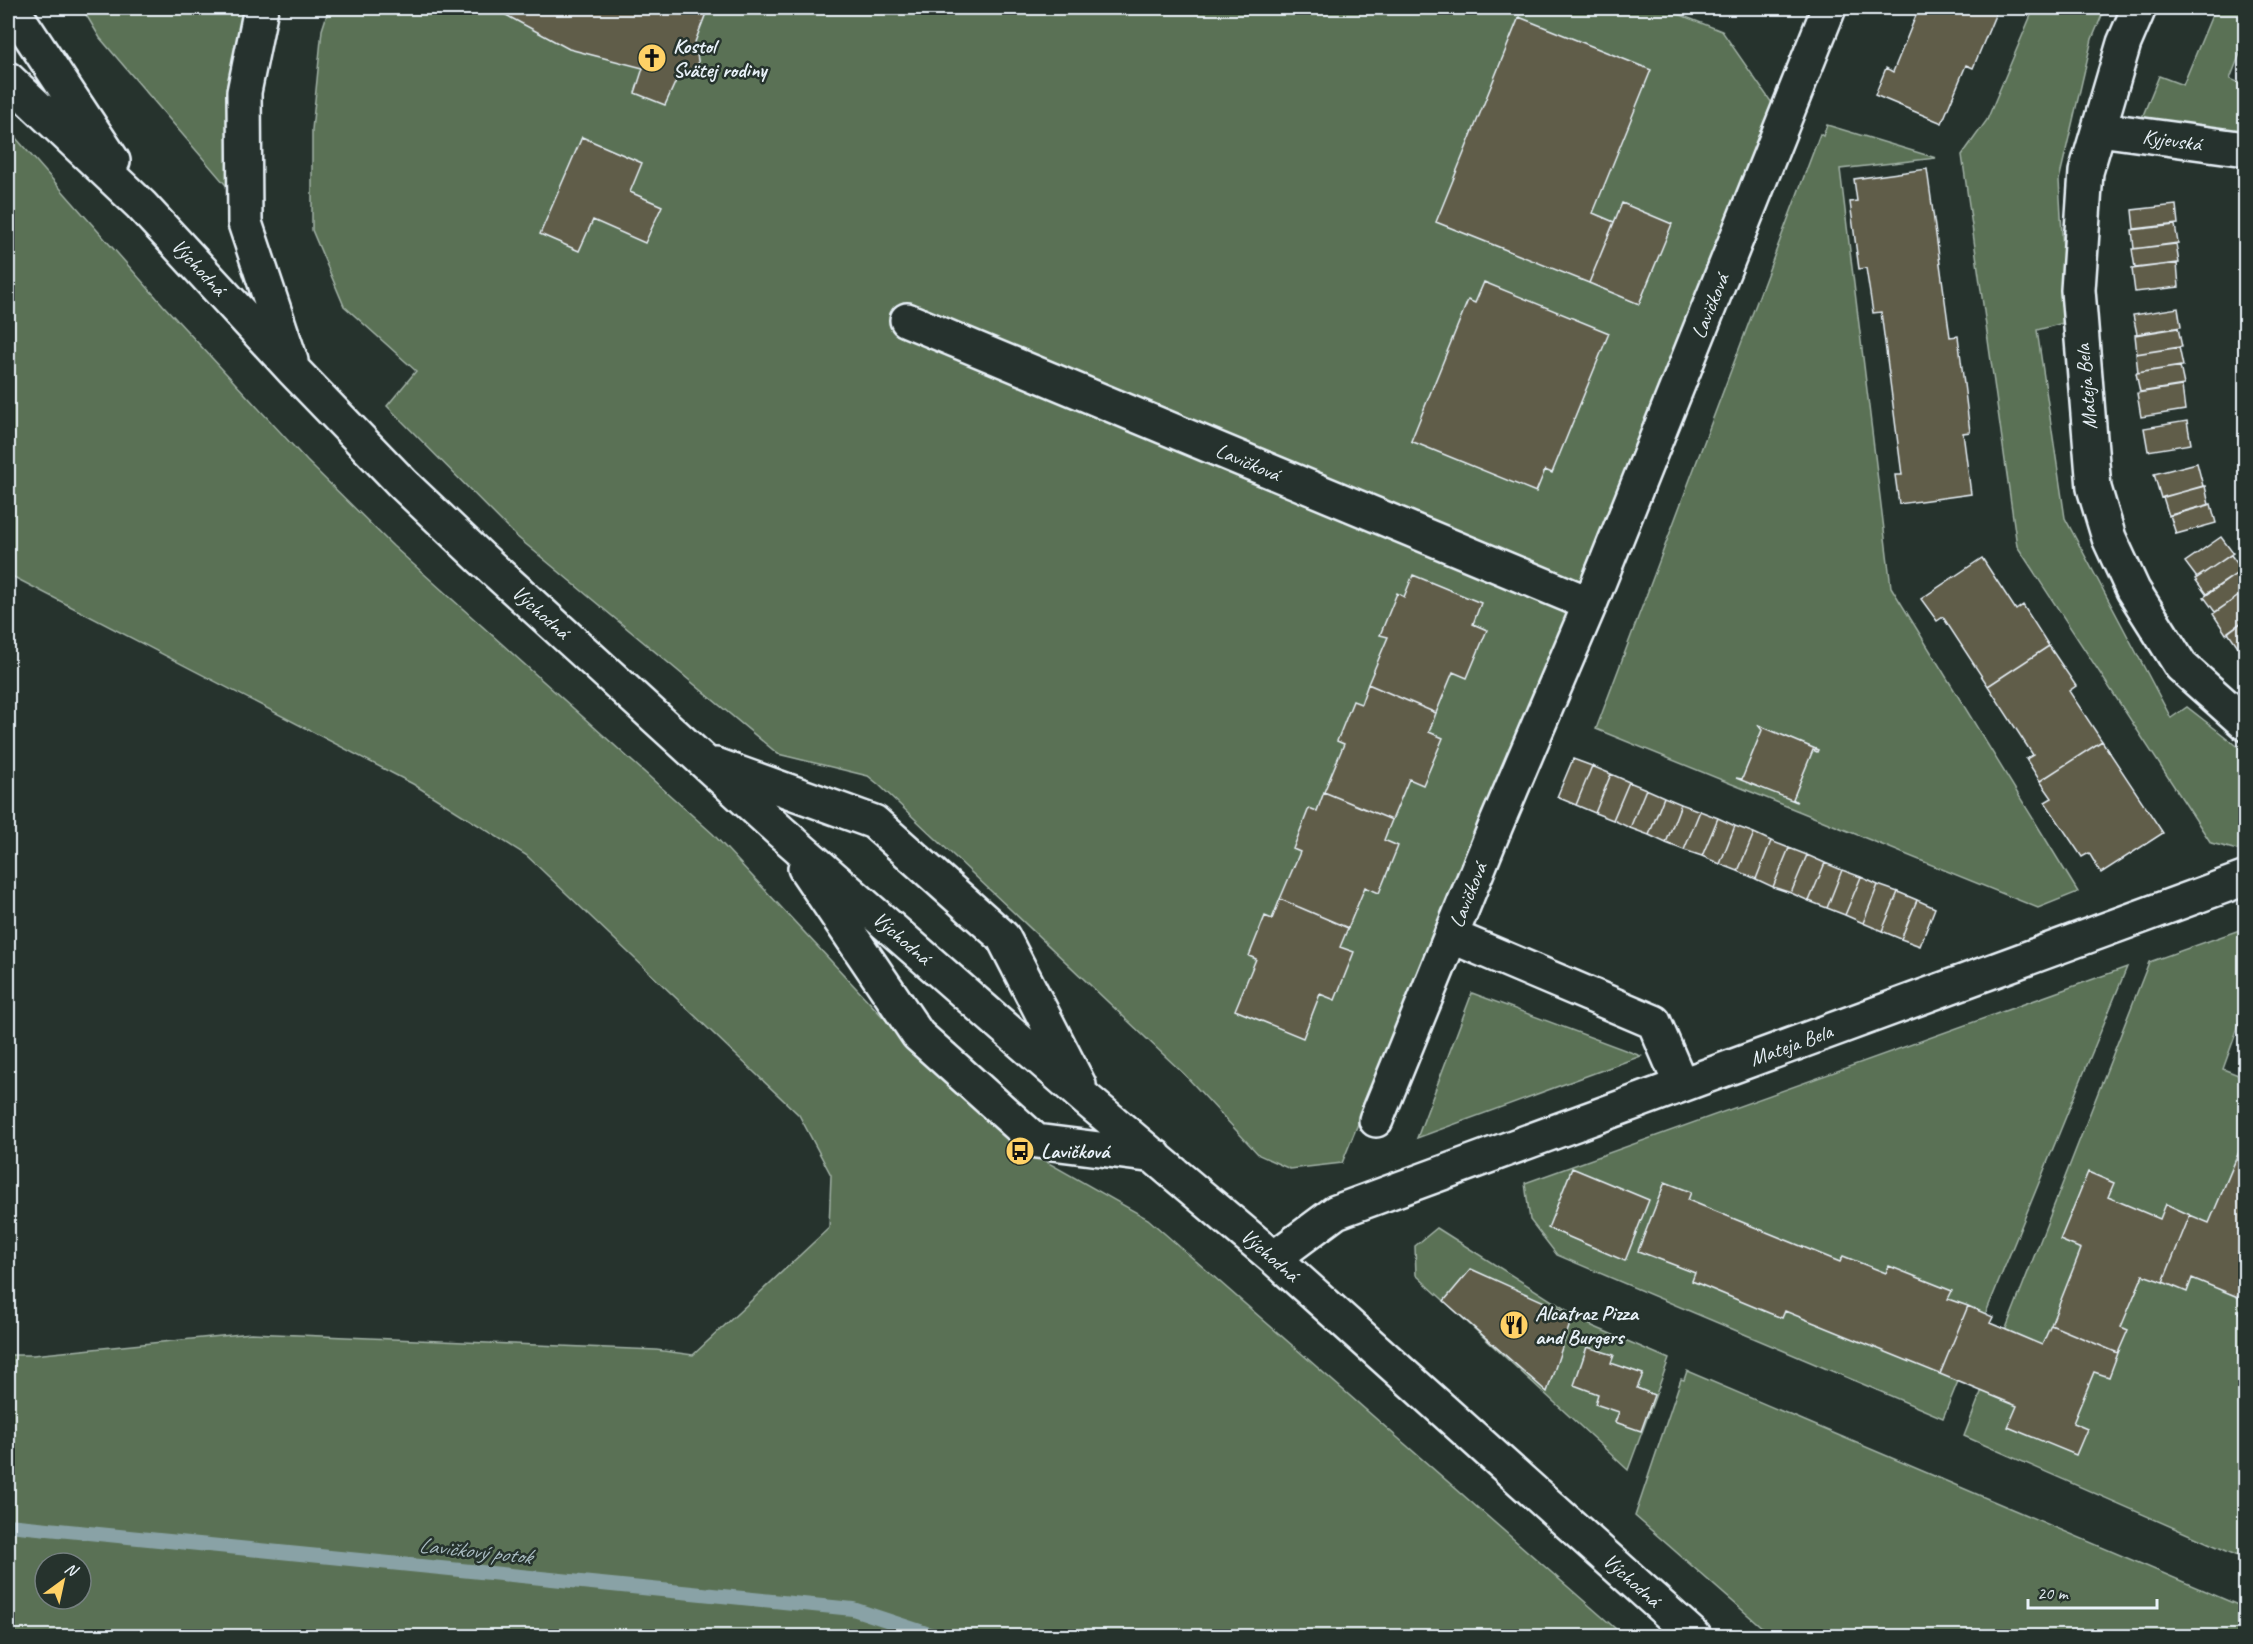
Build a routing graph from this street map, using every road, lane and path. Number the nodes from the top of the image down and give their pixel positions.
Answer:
1 (12, 8) edge
2 (261, 8) edge
3 (1829, 8) edge
4 (2139, 8) edge
5 (8, 79) edge
6 (2098, 129) junction
7 (2246, 149) edge
8 (141, 205) junction
9 (907, 320) dead end
10 (294, 371) junction
11 (1590, 604) junction
12 (2246, 724) edge
13 (703, 760) junction
14 (781, 832) junction
15 (2246, 878) edge
16 (1451, 936) junction
17 (1681, 1085) junction
18 (1086, 1100) junction
19 (1376, 1120) dead end
20 (1155, 1156) junction
21 (1274, 1258) junction
22 (1694, 1636) edge

1 - 8 street, Východná
2 - 10 street
3 - 11 street, Lavičková
4 - 6 street, Mateja Bela
5 - 8 street, Východná
6 - 7 street, Kyjevská
6 - 12 street, Mateja Bela
8 - 10 street, Východná
9 - 11 street, Lavičková
10 - 13 street, Východná
11 - 16 street, Lavičková
13 - 14 street, Východná
13 - 18 street
14 - 18 street, Východná
14 - 20 street
15 - 17 street, Mateja Bela
16 - 17 street
16 - 19 street, Lavičková
17 - 21 street, Mateja Bela
18 - 20 street, Východná
20 - 21 street, Východná
21 - 22 street, Východná

